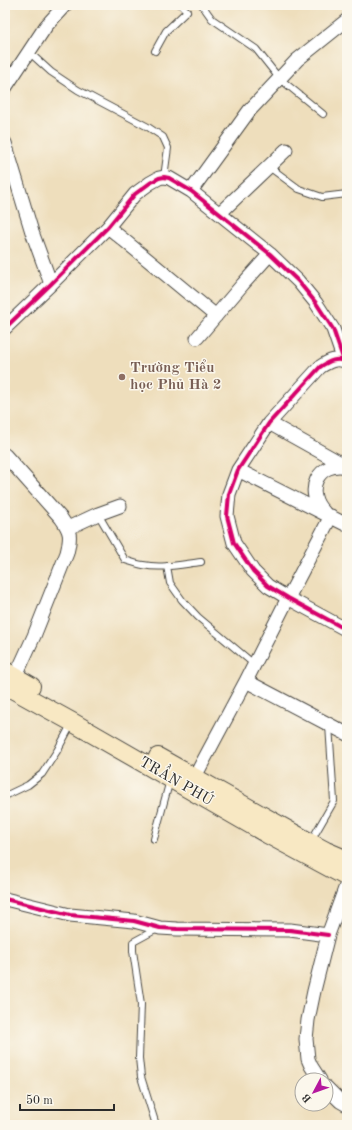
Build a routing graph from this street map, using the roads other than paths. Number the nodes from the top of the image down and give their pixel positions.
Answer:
1 (65, 5) edge
2 (181, 5) edge
3 (202, 5) edge
4 (347, 20) edge
5 (154, 51) dead end
6 (29, 52) junction
7 (279, 78) junction
8 (5, 88) edge
9 (323, 114) dead end
10 (5, 143) edge
11 (286, 150) dead end
12 (268, 166) junction
13 (164, 177) junction
14 (192, 191) junction
15 (347, 194) edge
16 (220, 213) junction
17 (108, 227) junction
18 (270, 254) junction
19 (51, 284) junction
20 (216, 316) junction
21 (5, 328) edge
22 (197, 338) dead end
23 (345, 361) edge
24 (270, 423) junction
25 (5, 455) edge
26 (347, 467) edge
27 (238, 470) junction
28 (120, 506) dead end
29 (98, 514) junction
30 (332, 516) junction
31 (347, 516) edge
32 (347, 525) edge
33 (68, 528) junction
34 (201, 562) dead end
35 (167, 566) junction
36 (288, 598) junction
37 (347, 630) edge
38 (255, 664) junction
39 (9, 681) edge
40 (246, 681) junction
41 (72, 722) junction
42 (329, 725) junction
43 (347, 734) edge
44 (170, 778) junction
45 (191, 783) junction
46 (5, 796) edge
47 (154, 839) dead end
48 (311, 843) junction
49 (347, 860) edge
50 (347, 877) edge
51 (347, 883) edge
52 (5, 899) edge
53 (160, 928) junction
54 (328, 935) junction
55 (315, 1072) edge
56 (334, 1095) edge
57 (347, 1105) edge
58 (156, 1125) edge

1 - 6 street
2 - 5 lane
3 - 7 lane
4 - 7 street
6 - 8 street
6 - 13 lane
7 - 9 lane
7 - 14 street
10 - 19 street
11 - 12 street
12 - 15 lane
12 - 16 street
13 - 14 street
13 - 17 street
14 - 16 street
16 - 18 street
17 - 19 street
17 - 20 street
18 - 20 street
18 - 23 street
19 - 21 street
20 - 22 street
23 - 24 street
24 - 26 street
24 - 27 street
25 - 33 street
26 - 30 street
27 - 30 street
27 - 36 street
28 - 29 street
29 - 33 street
29 - 35 lane
30 - 31 street
30 - 32 street
30 - 36 street
33 - 39 street
34 - 35 lane
35 - 38 lane
36 - 37 street
36 - 38 street
38 - 40 street
39 - 41 main road, TRẦN PHÚ
39 - 45 main road, TRẦN PHÚ
40 - 42 street
40 - 45 street
41 - 44 main road, TRẦN PHÚ
41 - 46 lane
42 - 43 street
42 - 48 lane
44 - 45 main road, TRẦN PHÚ
44 - 47 lane
45 - 48 main road, TRẦN PHÚ
45 - 50 main road, TRẦN PHÚ
48 - 49 main road, TRẦN PHÚ
51 - 54 street
52 - 53 street
53 - 54 street
53 - 58 lane
54 - 55 street
56 - 57 street

